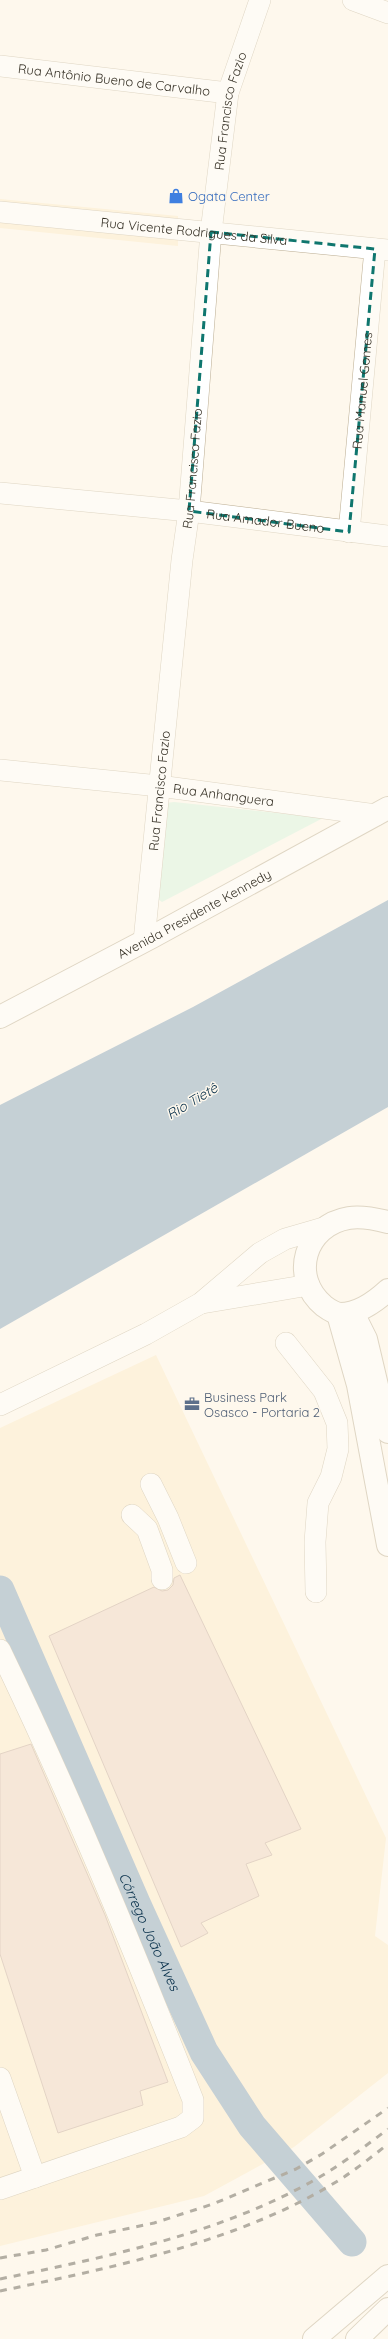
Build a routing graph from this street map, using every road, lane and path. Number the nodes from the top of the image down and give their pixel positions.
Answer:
1 (260, 0) edge
2 (353, 0) edge
3 (388, 13) edge
4 (0, 66) edge
5 (228, 93) junction
6 (0, 212) edge
7 (211, 232) junction
8 (382, 249) edge
9 (0, 493) edge
10 (189, 511) junction
11 (349, 532) junction
12 (388, 536) edge
13 (0, 770) edge
14 (159, 786) junction
15 (382, 811) edge
16 (144, 941) junction
17 (0, 1017) edge
18 (388, 1222) edge
19 (323, 1228) junction
20 (309, 1285) junction
21 (388, 1290) edge
22 (201, 1303) junction
23 (346, 1313) junction
24 (286, 1344) dead end
25 (0, 1405) edge
26 (388, 1432) edge
27 (151, 1484) dead end
28 (132, 1515) dead end
29 (388, 1545) edge
30 (186, 1563) dead end
31 (162, 1579) dead end
32 (316, 1592) dead end
33 (0, 1650) edge
34 (0, 2078) edge
35 (35, 2177) junction
36 (0, 2189) edge
37 (388, 2276) edge
38 (388, 2310) edge
39 (314, 2339) edge
40 (357, 2339) edge
41 (381, 2339) edge

1 - 5 street, Rua Francisco Fazio
2 - 3 street
4 - 5 street, Rua Antônio Bueno de Carvalho
5 - 7 street, Rua Francisco Fazio
6 - 7 street, Rua Vicente Rodrigues da Silva
7 - 8 street, Rua Vicente Rodrigues da Silva
7 - 10 street, Rua Francisco Fazio
8 - 11 street, Rua Manuel Gomes
9 - 10 street, Rua Amador Bueno
10 - 11 street, Rua Amador Bueno
10 - 14 street, Rua Francisco Fazio
11 - 12 street, Rua Amador Bueno
13 - 14 street, Rua Anhanguera
14 - 15 street, Rua Anhanguera
14 - 16 street, Rua Francisco Fazio
15 - 16 main road, Avenida Presidente Kennedy
16 - 17 main road, Avenida Presidente Kennedy
18 - 19 main road
19 - 20 main road
19 - 22 street
20 - 22 street
20 - 23 main road
21 - 23 main road
22 - 25 street
23 - 26 main road
23 - 29 main road
24 - 32 street
27 - 30 street
28 - 31 street
33 - 35 street
34 - 35 street
35 - 36 street
37 - 39 main road
38 - 40 main road
40 - 41 main road

